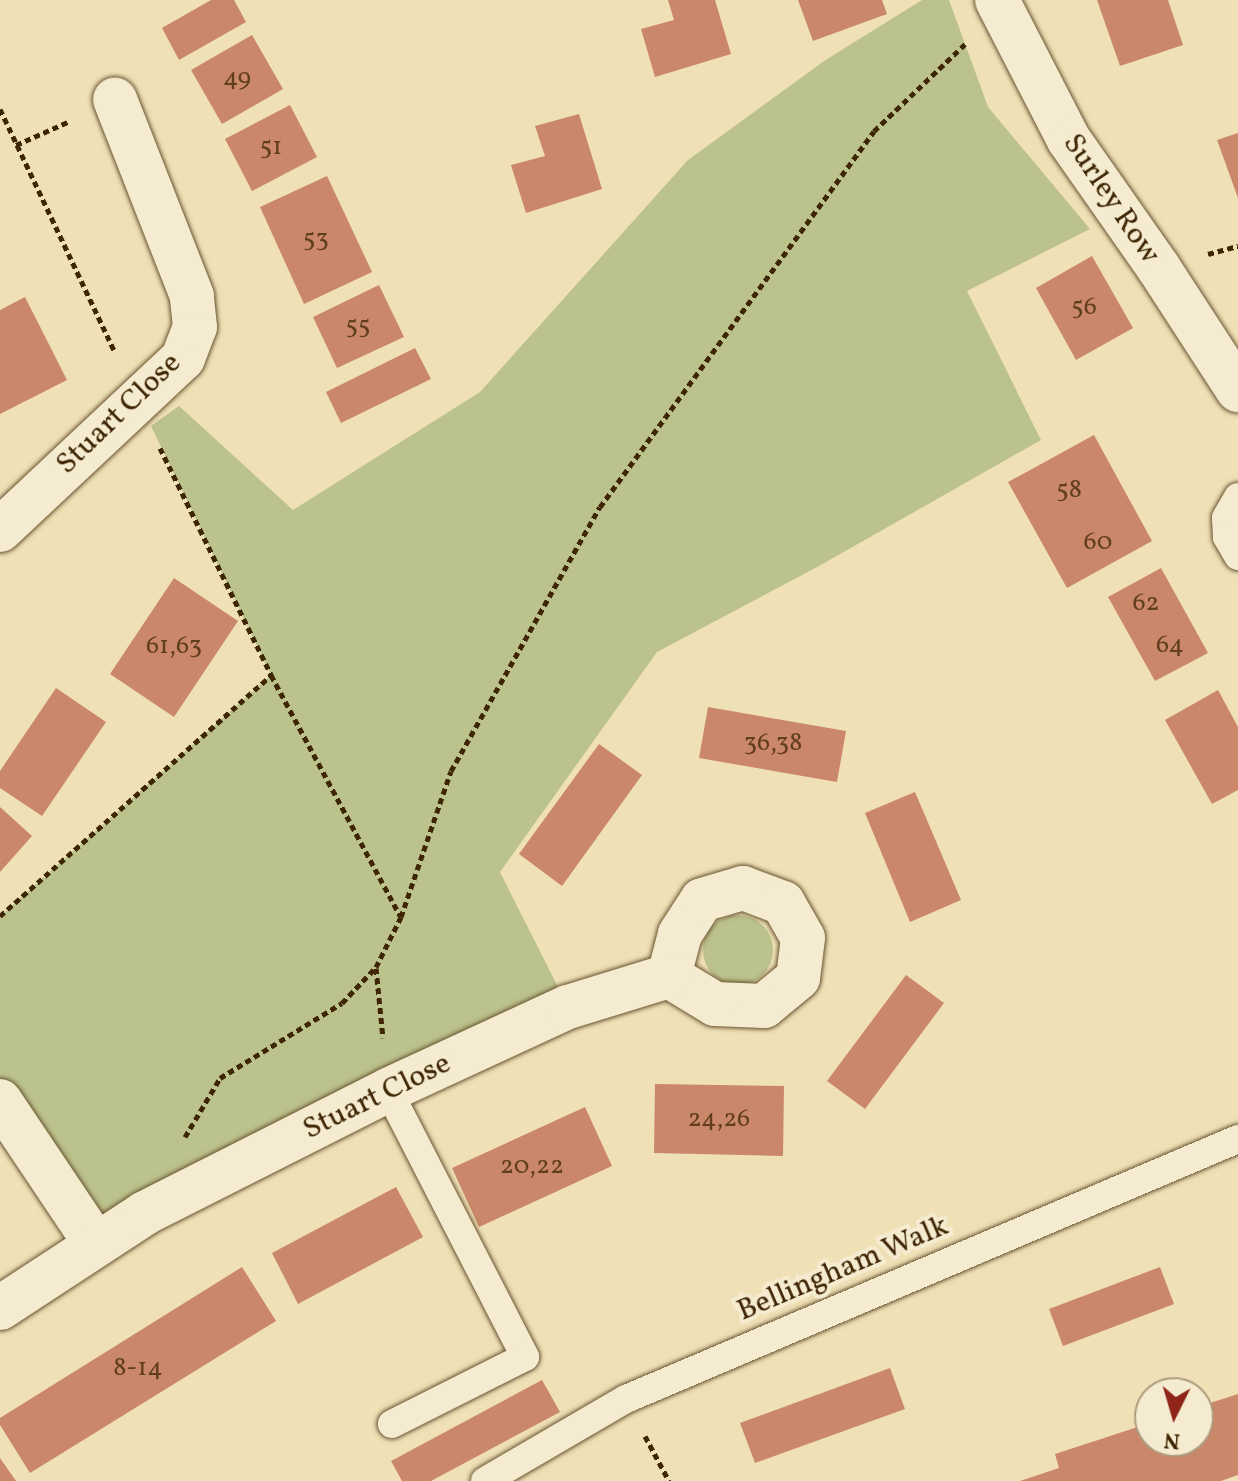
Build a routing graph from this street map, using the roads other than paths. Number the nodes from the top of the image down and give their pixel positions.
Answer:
1 (999, 5) edge
2 (115, 100) road end
3 (1238, 390) edge
4 (1238, 497) edge
5 (0, 530) edge
6 (1238, 556) edge
7 (669, 976) dead end
8 (388, 1090) junction
9 (0, 1101) edge
10 (1238, 1139) edge
11 (95, 1243) junction
12 (0, 1308) edge
13 (392, 1424) dead end
14 (485, 1481) edge

1 - 3 street, Surley Row
2 - 5 street, Stuart Close
4 - 6 lane
7 - 8 street, Stuart Close
8 - 11 street, Stuart Close
8 - 13 lane
9 - 11 street
10 - 14 lane, Bellingham Walk
11 - 12 street, Stuart Close

